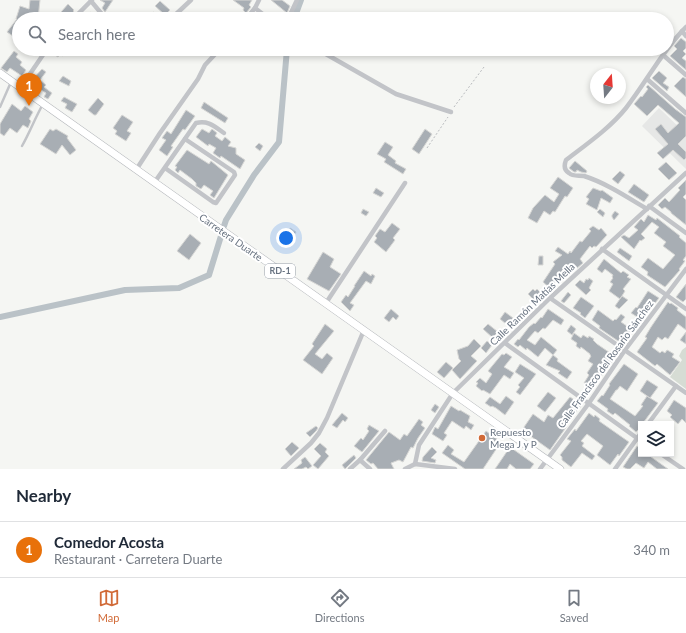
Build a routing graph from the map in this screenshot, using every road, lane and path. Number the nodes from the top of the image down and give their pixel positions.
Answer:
1 (191, 0) edge
2 (259, 0) edge
3 (297, 0) edge
4 (91, 1) edge
5 (255, 8) junction
6 (80, 12) edge
7 (100, 12) edge
8 (178, 12) edge
9 (252, 12) edge
10 (260, 12) edge
11 (291, 12) edge
12 (686, 27) edge
13 (682, 31) junction
14 (686, 36) edge
15 (674, 41) edge
16 (42, 56) edge
17 (213, 56) edge
18 (329, 56) edge
19 (662, 56) edge
20 (664, 56) edge
21 (484, 67) dead end
22 (0, 73) edge
23 (686, 76) edge
24 (648, 79) junction
25 (12, 81) junction
26 (21, 87) junction
27 (0, 98) edge
28 (4, 99) junction
29 (43, 103) junction
30 (0, 107) edge
31 (451, 112) junction
32 (686, 113) edge
33 (224, 133) dead end
34 (184, 139) junction
35 (22, 146) dead end
36 (427, 148) dead end
37 (164, 168) junction
38 (136, 170) junction
39 (686, 173) edge
40 (154, 183) junction
41 (405, 183) dead end
42 (648, 208) junction
43 (686, 233) edge
44 (602, 249) junction
45 (686, 269) edge
46 (666, 295) junction
47 (550, 298) junction
48 (326, 302) junction
49 (686, 309) edge
50 (364, 330) junction
51 (505, 343) junction
52 (625, 350) junction
53 (676, 386) junction
54 (453, 393) junction
55 (686, 393) edge
56 (589, 403) junction
57 (650, 421) edge
58 (385, 431) dead end
59 (638, 438) edge
60 (638, 440) edge
61 (665, 457) edge
62 (360, 460) junction
63 (546, 460) junction
64 (415, 464) junction
65 (283, 469) edge
66 (350, 469) edge
67 (370, 469) edge
68 (405, 469) edge
69 (455, 469) edge
70 (540, 469) edge
71 (560, 469) edge
72 (614, 469) edge
73 (683, 469) edge

1 - 8 street
2 - 5 street
3 - 11 street
4 - 6 street
4 - 7 street
5 - 9 street
5 - 10 street
12 - 13 street
13 - 14 street
13 - 15 street
16 - 26 street
17 - 38 street
18 - 31 street
19 - 24 street
20 - 23 street
21 - 31 path
22 - 25 main road, Carretera Duarte / RD-1
24 - 32 street
24 - 42 street
25 - 26 main road, Carretera Duarte / RD-1
25 - 28 lane
26 - 29 main road, Carretera Duarte / RD-1
27 - 28 lane
28 - 30 lane
29 - 35 lane
29 - 38 main road, Carretera Duarte / RD-1
31 - 36 path
33 - 34 street
34 - 37 street
34 - 37 street
37 - 40 street
38 - 40 main road, Carretera Duarte / RD-1
39 - 42 street, Calle Ramón Matías Mella
40 - 48 main road, Carretera Duarte / RD-1
41 - 48 street
42 - 43 street
42 - 44 street, Calle Ramón Matías Mella
44 - 46 street
44 - 47 street, Calle Ramón Matías Mella
45 - 46 street, Calle Francisco del Rosario Sánchez
46 - 49 street
46 - 52 street, Calle Francisco del Rosario Sánchez
47 - 51 street, Calle Ramón Matías Mella
47 - 52 street
48 - 50 main road, Carretera Duarte / RD-1
50 - 54 main road, Carretera Duarte / RD-1
50 - 65 street
51 - 54 street, Calle Ramón Matías Mella
51 - 56 street
52 - 53 street
52 - 56 street, Calle Francisco del Rosario Sánchez
53 - 55 street
53 - 57 street
54 - 63 main road, Carretera Duarte / RD-1
54 - 64 street, Calle Ramón Matías Mella
56 - 59 street
56 - 63 street, Calle Francisco del Rosario Sánchez
58 - 62 street
60 - 72 street
61 - 73 street
62 - 66 street
62 - 67 street
63 - 70 street, Calle Francisco del Rosario Sánchez
63 - 71 main road, Carretera Duarte / RD-1
64 - 68 street
64 - 69 street

